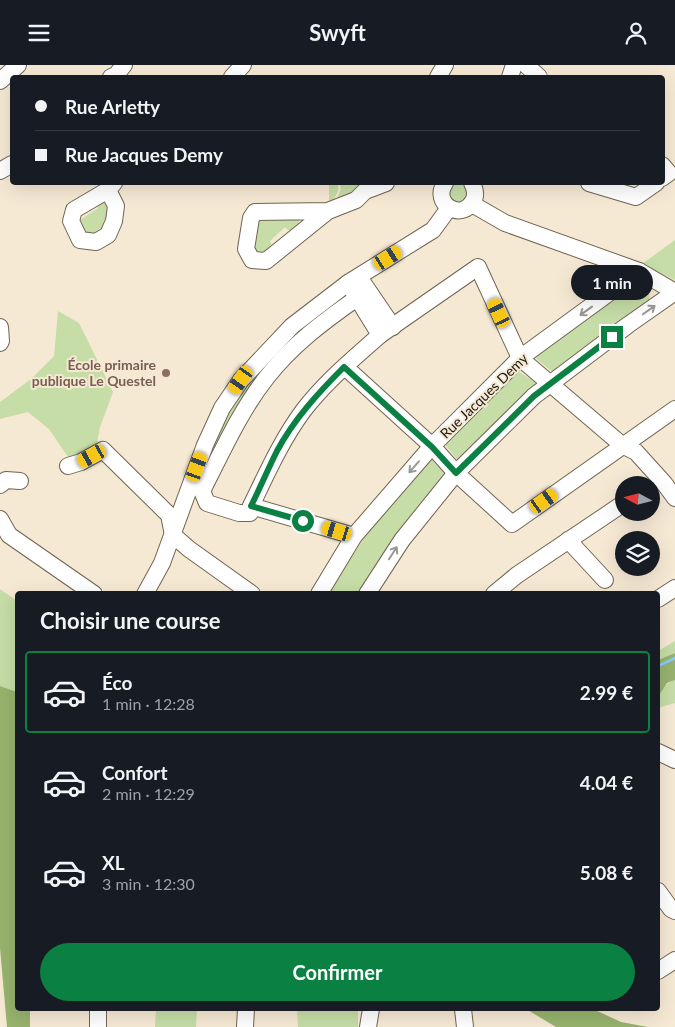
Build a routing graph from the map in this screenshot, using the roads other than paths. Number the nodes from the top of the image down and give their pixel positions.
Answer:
1 (18, 65) edge
2 (124, 65) edge
3 (243, 65) edge
4 (526, 65) edge
5 (116, 75) edge
6 (234, 75) edge
7 (537, 75) edge
8 (0, 81) edge
9 (442, 185) edge
10 (473, 185) edge
11 (596, 185) edge
12 (653, 185) edge
13 (365, 187) edge
14 (472, 203) junction
15 (449, 208) junction
16 (328, 211) junction
17 (639, 271) junction
18 (353, 280) junction
19 (675, 292) edge
20 (357, 298) junction
21 (0, 327) edge
22 (386, 331) junction
23 (0, 343) edge
24 (520, 358) junction
25 (344, 367) junction
26 (549, 383) junction
27 (675, 409) edge
28 (622, 445) junction
29 (432, 447) junction
30 (68, 467) dead end
31 (456, 473) junction
32 (20, 481) dead end
33 (664, 484) edge
34 (0, 485) edge
35 (675, 498) edge
36 (251, 506) junction
37 (615, 509) edge
38 (0, 519) edge
39 (173, 535) junction
40 (354, 537) junction
41 (568, 540) junction
42 (605, 579) dead end
43 (675, 588) edge
44 (90, 591) edge
45 (147, 591) edge
46 (248, 591) edge
47 (321, 591) edge
48 (368, 591) edge
49 (498, 591) edge
50 (660, 598) edge
51 (660, 753) edge
52 (675, 759) edge
53 (660, 894) edge
54 (675, 911) edge
55 (675, 960) edge
56 (660, 970) edge
57 (98, 1011) edge
58 (246, 1011) edge
59 (371, 1011) edge
60 (463, 1011) edge
61 (98, 1027) edge
62 (245, 1027) edge
63 (368, 1027) edge
64 (465, 1027) edge

1 - 8 street
2 - 5 street
3 - 6 street
4 - 7 street
9 - 15 street
10 - 14 street
11 - 12 street
13 - 16 street
14 - 15 street
14 - 17 street
15 - 18 street
16 - 16 street
17 - 19 street
17 -> 24 street, Rue Jacques Demy
18 - 20 street
18 - 22 street
18 - 39 street
26 -> 19 street
20 - 22 street
20 - 36 street
21 - 23 street
22 - 24 street
22 - 25 street
24 - 26 street
24 - 29 street, Rue Jacques Demy
25 - 29 street
25 - 36 street
26 - 28 street
26 - 31 street
27 - 28 street
28 - 31 street
28 - 33 street
29 - 31 street
29 -> 40 street, Rue Jacques Demy
30 - 39 street
48 -> 31 street
32 - 34 street
33 - 35 street
36 - 40 street
37 - 41 street
38 - 44 street
39 - 45 street
39 - 46 street
40 - 47 street, Rue Jacques Demy
41 - 42 street
41 - 49 street
43 - 50 street
51 - 52 street
53 - 54 street
55 - 56 street
57 - 61 street
58 - 62 street
59 - 63 street
60 - 64 street

